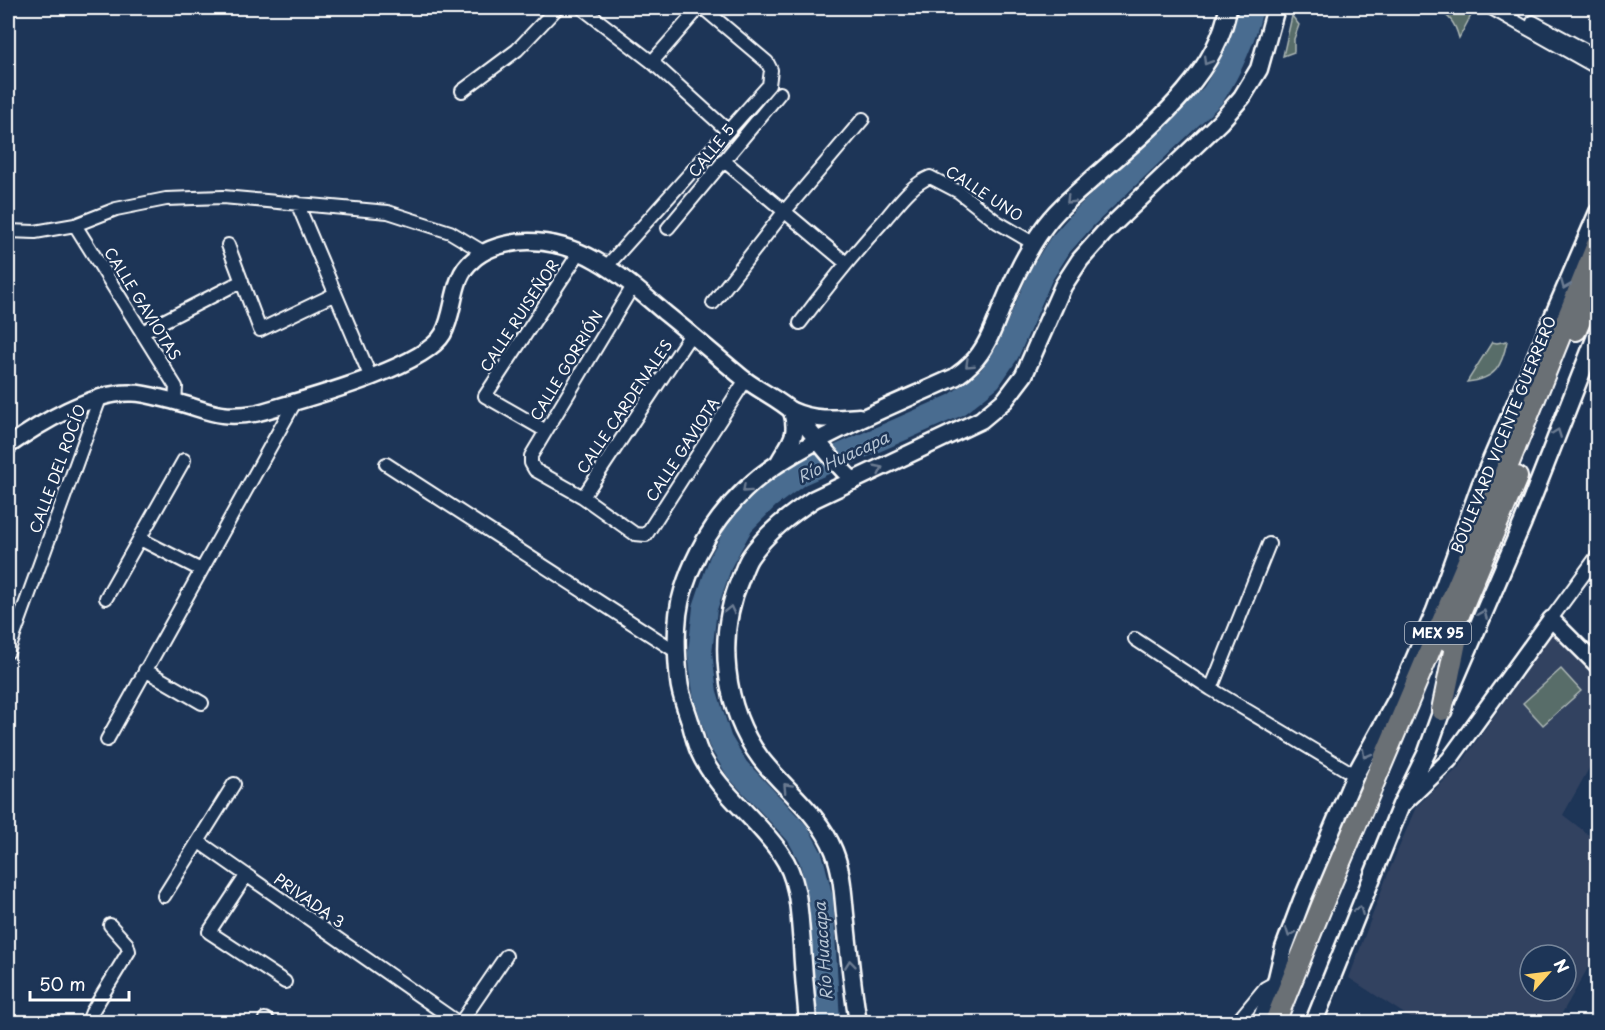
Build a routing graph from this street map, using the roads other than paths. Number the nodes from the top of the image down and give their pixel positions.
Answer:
1 (557, 8) edge
2 (582, 8) edge
3 (701, 8) edge
4 (1228, 8) edge
5 (1276, 8) edge
6 (1491, 8) edge
7 (1505, 8) edge
8 (1598, 57) edge
9 (652, 62) junction
10 (1598, 68) edge
11 (462, 91) dead end
12 (780, 93) dead end
13 (863, 119) dead end
14 (728, 131) junction
15 (723, 160) junction
16 (297, 203) junction
17 (784, 212) junction
18 (1598, 212) edge
19 (75, 225) junction
20 (668, 228) dead end
21 (8, 231) edge
22 (1598, 242) edge
23 (1033, 243) junction
24 (228, 245) dead end
25 (485, 252) junction
26 (579, 253) junction
27 (846, 263) junction
28 (607, 266) junction
29 (1598, 279) edge
30 (242, 282) junction
31 (633, 286) junction
32 (336, 294) junction
33 (713, 303) dead end
34 (800, 323) dead end
35 (1598, 331) edge
36 (142, 332) junction
37 (691, 334) junction
38 (371, 378) junction
39 (745, 381) junction
40 (100, 398) junction
41 (176, 402) junction
42 (295, 402) junction
43 (792, 411) junction
44 (871, 416) junction
45 (546, 431) junction
46 (822, 445) junction
47 (8, 446) edge
48 (184, 460) dead end
49 (778, 463) junction
50 (386, 464) dead end
51 (851, 478) junction
52 (583, 497) junction
53 (140, 539) junction
54 (1269, 544) dead end
55 (1598, 555) edge
56 (201, 570) junction
57 (106, 598) dead end
58 (1463, 609) junction
59 (1551, 619) junction
60 (1136, 639) dead end
61 (8, 652) edge
62 (677, 652) junction
63 (1598, 666) edge
64 (146, 670) junction
65 (1211, 689) junction
66 (1398, 697) junction
67 (202, 703) dead end
68 (1442, 710) junction
69 (107, 740) dead end
70 (1427, 752) junction
71 (1449, 760) junction
72 (1381, 767) junction
73 (1355, 775) junction
74 (234, 784) dead end
75 (1401, 805) junction
76 (199, 842) junction
77 (246, 876) junction
78 (164, 896) dead end
79 (110, 925) dead end
80 (506, 956) dead end
81 (285, 982) dead end
82 (1276, 982) junction
83 (1316, 1022) edge
84 (88, 1023) edge
85 (459, 1023) edge
86 (808, 1023) edge
87 (858, 1023) edge
88 (1237, 1023) edge
89 (1260, 1023) edge
90 (1275, 1023) edge
91 (1289, 1023) edge

1 - 11 street
2 - 9 street
3 - 9 street
3 - 14 street
4 -> 23 main road
51 -> 5 main road
6 - 10 street
7 - 8 street
9 - 14 street
12 - 15 street, CALLE 5
13 - 17 street
14 - 28 street
15 - 17 street
15 - 20 street, CALLE 5
16 - 19 street
16 - 25 street
16 - 32 street
17 - 27 street
17 - 33 street
18 -> 66 main road, BOULEVARD VICENTE GUERRERO
19 - 21 street
19 - 36 street, CALLE GAVIOTAS
22 - 72 highway, BOULEVARD VICENTE GUERRERO / MEX 95
23 - 27 street, CALLE UNO
23 -> 44 main road
24 - 30 street
25 - 26 street
25 - 38 street
26 - 28 street
26 - 45 street, CALLE RUISEÑOR
27 - 34 street
28 - 31 street
29 - 58 highway, BOULEVARD VICENTE GUERRERO / MEX 95
30 - 32 street
30 - 36 street
31 - 37 street
31 - 45 street, CALLE GORRIÓN
32 - 38 street
68 -> 35 main road
36 - 41 street, CALLE GAVIOTAS
37 - 39 street
37 - 52 street, CALLE CARDENALES
38 - 42 street
39 - 43 street
39 - 52 street, CALLE GAVIOTA
40 - 41 street
40 - 47 street
40 - 61 street, CALLE DEL ROCÍO
41 - 42 street
42 - 56 street
43 - 44 main road
43 - 46 street
43 - 49 main road
44 - 46 main road
45 - 52 street, CALLE GORRIÓN
46 - 49 main road
46 - 51 street
48 - 53 street
49 -> 62 main road
50 - 62 street
87 -> 51 main road
53 - 56 street
53 - 57 street
54 - 65 street
55 - 59 street
56 - 64 street
58 - 68 highway
58 - 91 highway, BOULEVARD VICENTE GUERRERO / MEX 95
59 - 63 street
59 - 71 street
60 - 65 street
62 - 86 main road
64 - 67 street
64 - 69 street
65 - 73 street
66 - 72 highway
66 -> 73 main road, BOULEVARD VICENTE GUERRERO
68 - 70 main road
70 - 71 street
70 - 75 main road
71 - 75 street
72 - 90 highway, BOULEVARD VICENTE GUERRERO / MEX 95
73 -> 82 main road, BOULEVARD VICENTE GUERRERO
74 - 76 street
83 -> 75 main road
76 - 77 street, PRIVADA 3
76 - 78 street
77 - 81 street
77 - 85 street, PRIVADA 3
79 - 84 street
80 - 85 street
82 - 88 street
82 - 89 main road, BOULEVARD VICENTE GUERRERO

